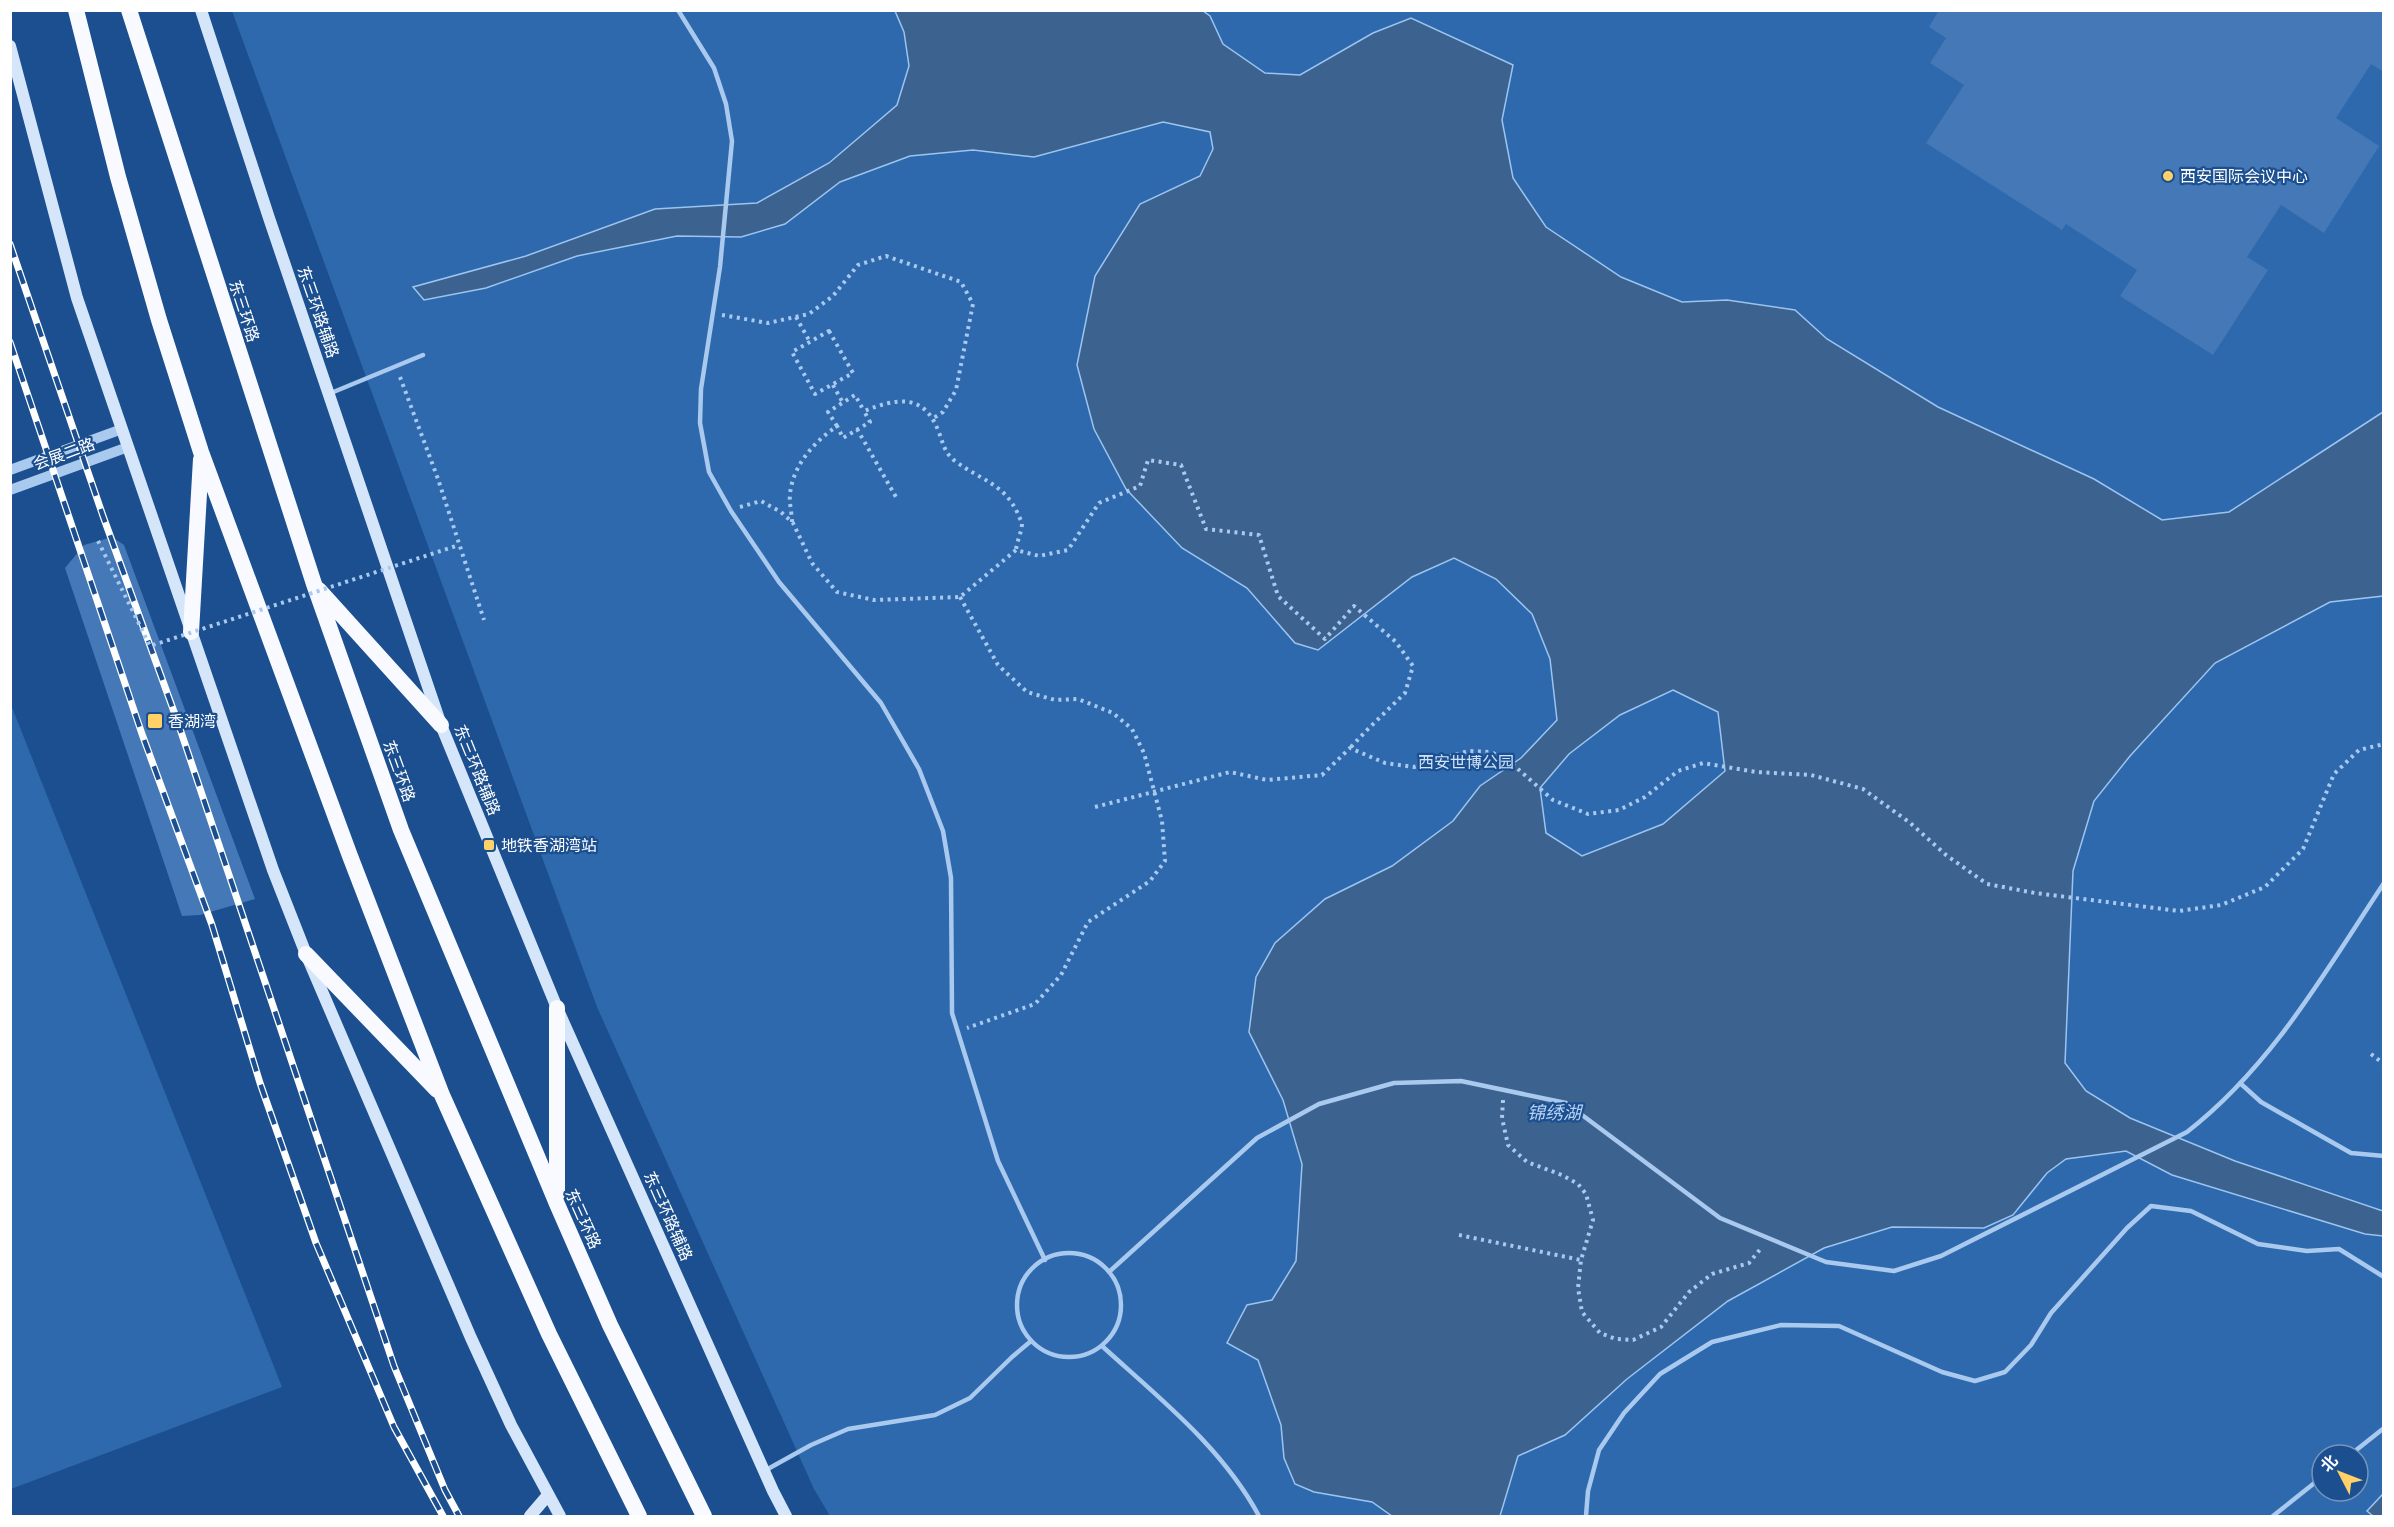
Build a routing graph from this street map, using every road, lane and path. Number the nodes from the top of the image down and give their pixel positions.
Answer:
1 (76, 10) edge
2 (129, 10) edge
3 (201, 10) edge
4 (678, 10) edge
5 (10, 46) edge
6 (713, 313) junction
7 (796, 317) junction
8 (810, 342) junction
9 (423, 355) dead end
10 (396, 366) junction
11 (833, 385) junction
12 (328, 394) junction
13 (843, 403) junction
14 (864, 411) junction
15 (932, 419) junction
16 (837, 426) junction
17 (122, 429) junction
18 (857, 429) junction
19 (128, 447) junction
20 (201, 452) junction
21 (10, 470) edge
22 (10, 490) edge
23 (896, 497) dead end
24 (731, 511) junction
25 (793, 523) junction
26 (98, 541) dead end
27 (459, 545) junction
28 (1016, 550) junction
29 (314, 584) junction
30 (960, 597) junction
31 (484, 620) dead end
32 (191, 632) junction
33 (441, 725) junction
34 (2384, 744) edge
35 (1350, 748) junction
36 (1154, 792) junction
37 (1095, 807) dead end
38 (2384, 883) edge
39 (306, 954) junction
40 (556, 1008) junction
41 (958, 1031) junction
42 (2371, 1054) dead end
43 (2384, 1064) edge
44 (2240, 1083) junction
45 (1504, 1090) junction
46 (442, 1095) junction
47 (2384, 1156) edge
48 (556, 1204) junction
49 (1459, 1235) dead end
50 (1767, 1238) junction
51 (1045, 1260) junction
52 (1581, 1260) junction
53 (1109, 1272) junction
54 (2384, 1277) edge
55 (1031, 1341) junction
56 (1102, 1346) junction
57 (2384, 1428) edge
58 (2365, 1443) edge
59 (764, 1472) junction
60 (2310, 1487) edge
61 (548, 1495) junction
62 (530, 1516) edge
63 (560, 1516) edge
64 (639, 1516) edge
65 (704, 1516) edge
66 (786, 1516) edge
67 (1259, 1516) edge
68 (1586, 1516) edge
69 (2273, 1516) edge

1 - 20 highway
2 - 29 highway, 东三环路
3 - 12 main road, 东三环路辅路
4 - 6 lane
5 - 17 main road
6 - 7 path
6 - 24 lane
7 - 8 path
7 - 15 path
8 - 11 path
8 - 11 path
9 - 10 lane
10 - 12 lane
10 - 27 path
11 - 13 path
12 - 33 main road, 东三环路辅路
13 - 14 path
13 - 16 path
14 - 15 path
14 - 18 path
15 - 28 path
16 - 18 path
16 - 25 path
17 - 19 main road
17 - 21 street, 会展二路
18 - 23 path
19 - 22 street, 会展二路
19 - 32 main road
20 - 32 highway
20 - 46 highway
24 - 25 path
24 - 41 lane
25 - 30 path
26 - 27 path, bridge
27 - 31 path
28 - 30 path
28 - 35 path
29 - 33 highway
29 - 48 highway, 东三环路
30 - 36 path
32 - 39 main road
33 - 40 main road, 东三环路辅路
34 - 35 path
35 - 36 path
36 - 37 path
36 - 41 path
38 - 44 lane
39 - 46 highway
39 - 61 main road
40 - 48 highway
40 - 59 main road, 东三环路辅路
41 - 51 lane
42 - 43 path
44 - 47 lane
44 - 50 lane
45 - 50 lane
45 - 52 path
45 - 53 lane
46 - 64 highway
48 - 65 highway, 东三环路
49 - 52 path
50 - 52 path
51 - 53 lane
51 - 55 lane
53 - 56 lane
54 - 68 lane
55 - 56 lane
55 - 59 lane
56 - 67 lane
57 - 58 lane
59 - 66 main road, 东三环路辅路
60 - 69 lane
61 - 62 main road
61 - 63 main road

